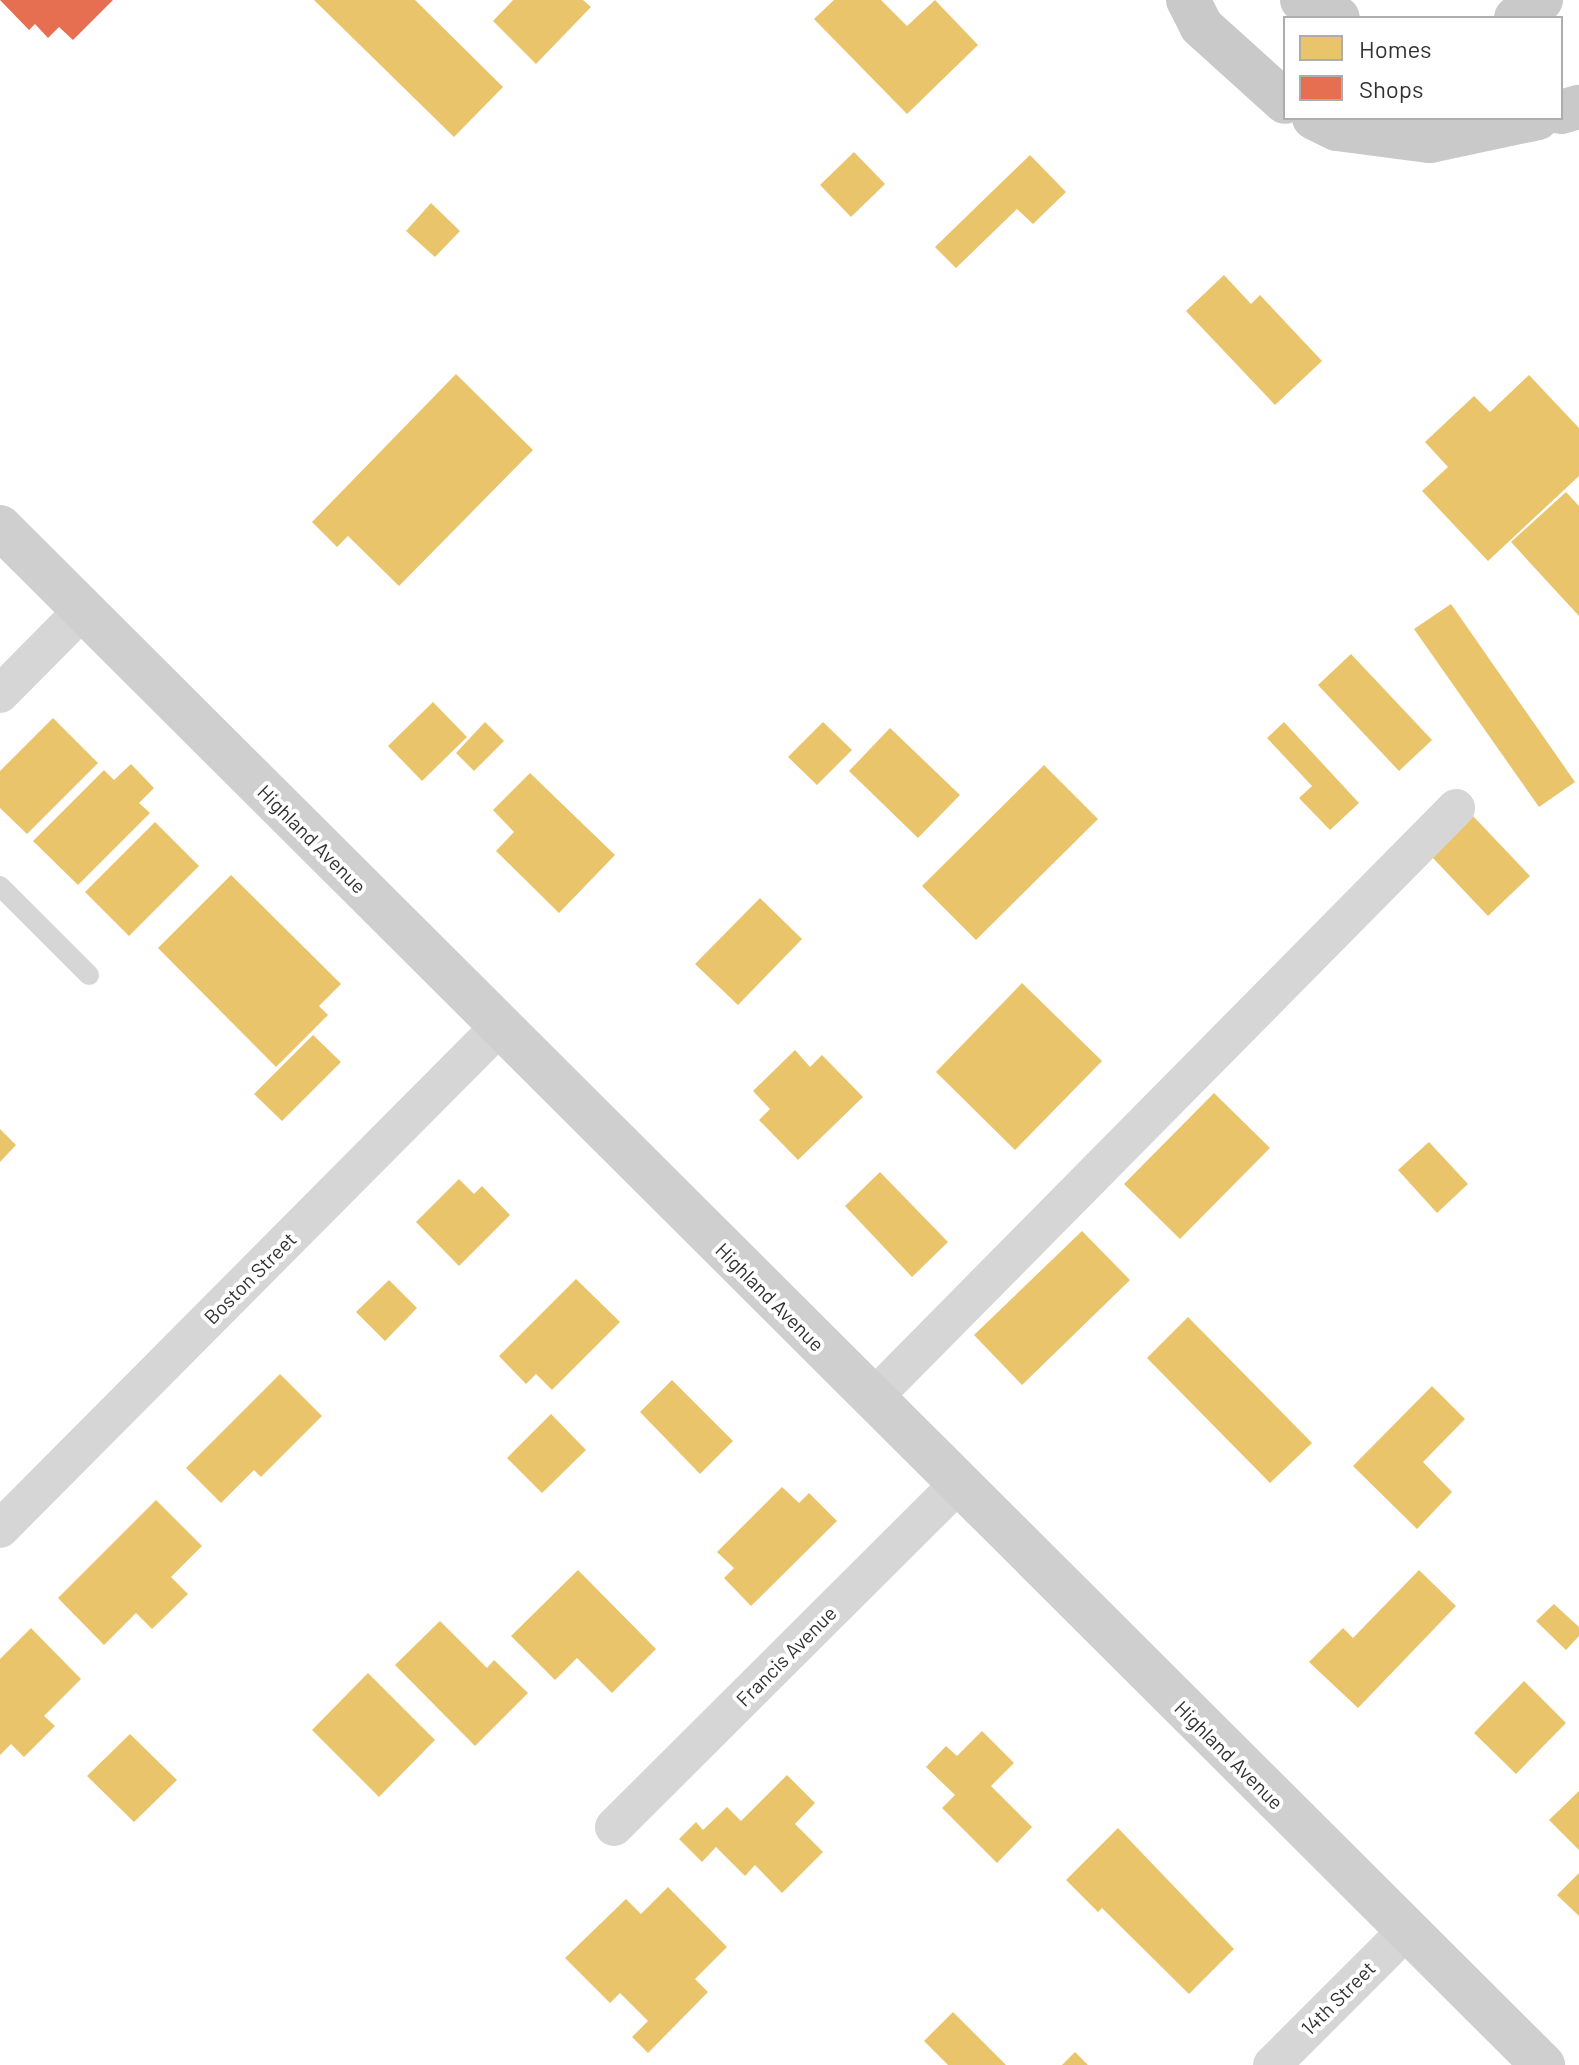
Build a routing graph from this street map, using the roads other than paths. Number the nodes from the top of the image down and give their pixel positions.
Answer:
1 (1188, 0) edge
2 (1302, 0) edge
3 (1541, 0) edge
4 (1334, 16) edge
5 (1519, 16) edge
6 (1283, 100) edge
7 (1318, 120) edge
8 (1529, 120) edge
9 (0, 527) edge
10 (83, 610) junction
11 (0, 694) edge
12 (1456, 808) dead end
13 (0, 886) edge
14 (89, 975) dead end
15 (500, 1026) junction
16 (872, 1399) junction
17 (958, 1484) junction
18 (0, 1529) edge
19 (614, 1827) dead end
20 (1405, 1932) junction
21 (1272, 2065) edge
22 (1543, 2065) edge

1 - 6 main road
2 - 4 main road
3 - 5 main road
7 - 8 main road
9 - 10 main road, Highland Avenue
10 - 11 street
10 - 15 main road, Highland Avenue
12 - 16 street
13 - 14 lane
15 - 16 main road, Highland Avenue
15 - 18 street, Boston Street
16 - 17 main road, Highland Avenue
17 - 19 street, Francis Avenue
17 - 20 main road, Highland Avenue
20 - 21 street, 14th Street
20 - 22 main road, Highland Avenue

